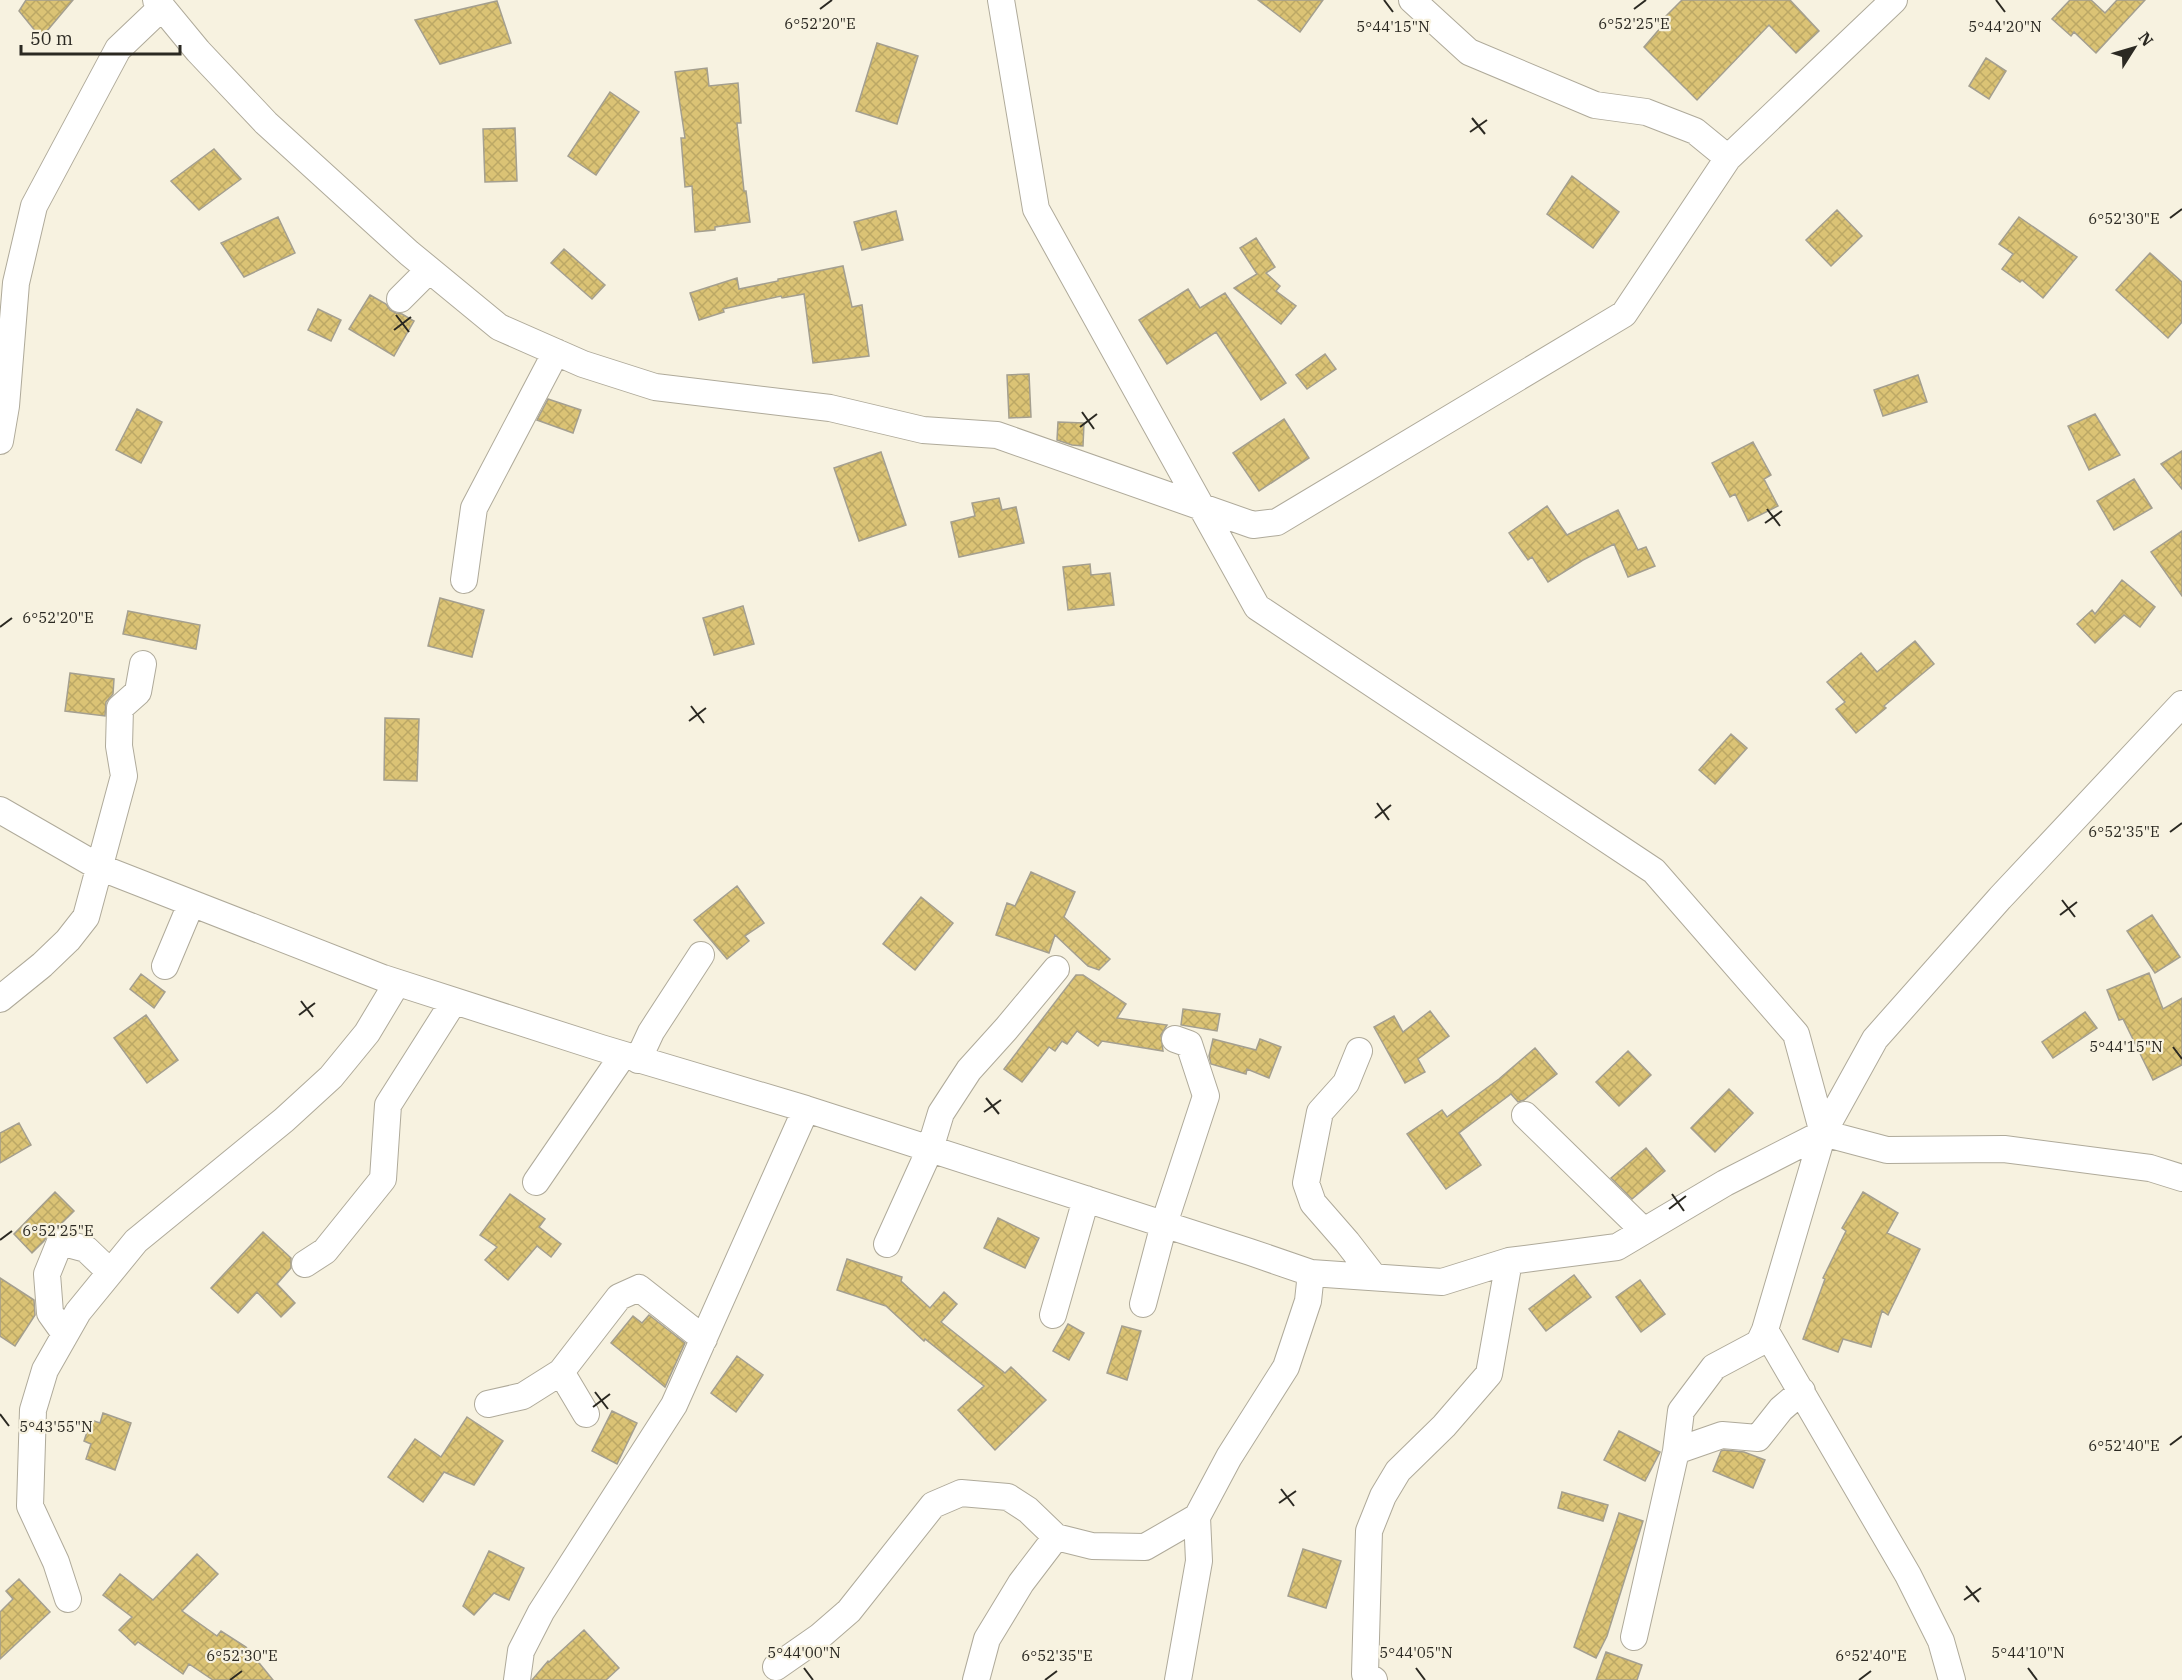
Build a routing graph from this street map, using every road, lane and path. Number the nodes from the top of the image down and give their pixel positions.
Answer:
1 (1001, 0) edge
2 (1412, 0) edge
3 (1894, 0) edge
4 (159, 4) edge
5 (1728, 158) junction
6 (429, 270) junction
7 (400, 299) dead end
8 (556, 352) junction
9 (0, 441) edge
10 (1201, 506) junction
11 (464, 580) dead end
12 (143, 664) dead end
13 (2182, 704) edge
14 (0, 810) edge
15 (99, 867) junction
16 (191, 904) junction
17 (701, 956) dead end
18 (165, 966) dead end
19 (1056, 969) dead end
20 (397, 982) junction
21 (0, 999) edge
22 (454, 1001) junction
23 (1175, 1039) dead end
24 (1359, 1050) dead end
25 (630, 1057) junction
26 (806, 1109) junction
27 (1525, 1115) dead end
28 (1823, 1132) junction
29 (930, 1149) junction
30 (2182, 1178) edge
31 (536, 1182) dead end
32 (1086, 1199) junction
33 (1164, 1224) junction
34 (1644, 1231) junction
35 (887, 1244) dead end
36 (1509, 1261) junction
37 (305, 1264) dead end
38 (110, 1272) junction
39 (1311, 1273) junction
40 (1374, 1277) junction
41 (1143, 1304) dead end
42 (1053, 1315) dead end
43 (1765, 1330) junction
44 (65, 1334) junction
45 (704, 1339) junction
46 (561, 1372) junction
47 (1802, 1390) junction
48 (488, 1404) dead end
49 (586, 1414) dead end
50 (1676, 1451) junction
51 (1197, 1517) junction
52 (1056, 1537) junction
53 (68, 1599) dead end
54 (1635, 1637) dead end
55 (776, 1667) dead end
56 (517, 1680) edge
57 (976, 1680) edge
58 (1178, 1680) edge
59 (1374, 1680) edge
60 (1952, 1680) edge

1 - 10 street
2 - 5 street
3 - 5 street
4 - 6 street
4 - 9 street
5 - 10 street
6 - 7 street
6 - 8 street
8 - 10 street
8 - 11 street
10 - 28 street
12 - 15 street
13 - 28 street
14 - 15 street
15 - 16 street
15 - 21 street
16 - 18 street
16 - 20 street
17 - 25 street
19 - 29 street
20 - 22 street
20 - 38 street
22 - 25 street
22 - 37 street
23 - 33 street
24 - 40 street
25 - 26 street
25 - 31 street
26 - 29 street
26 - 45 street
27 - 34 street
28 - 30 street
28 - 34 street
28 - 43 street
29 - 32 street
29 - 35 street
32 - 33 street
32 - 42 street
33 - 39 street
33 - 41 street
34 - 36 street
36 - 40 street
36 - 59 street
38 - 44 street
38 - 44 street
39 - 40 street
39 - 51 street
43 - 47 street
43 - 50 street
44 - 53 street
45 - 46 street
45 - 56 street
46 - 48 street
46 - 49 street
47 - 50 street
47 - 60 street
50 - 54 street
51 - 52 street
51 - 58 street
52 - 55 street
52 - 57 street

